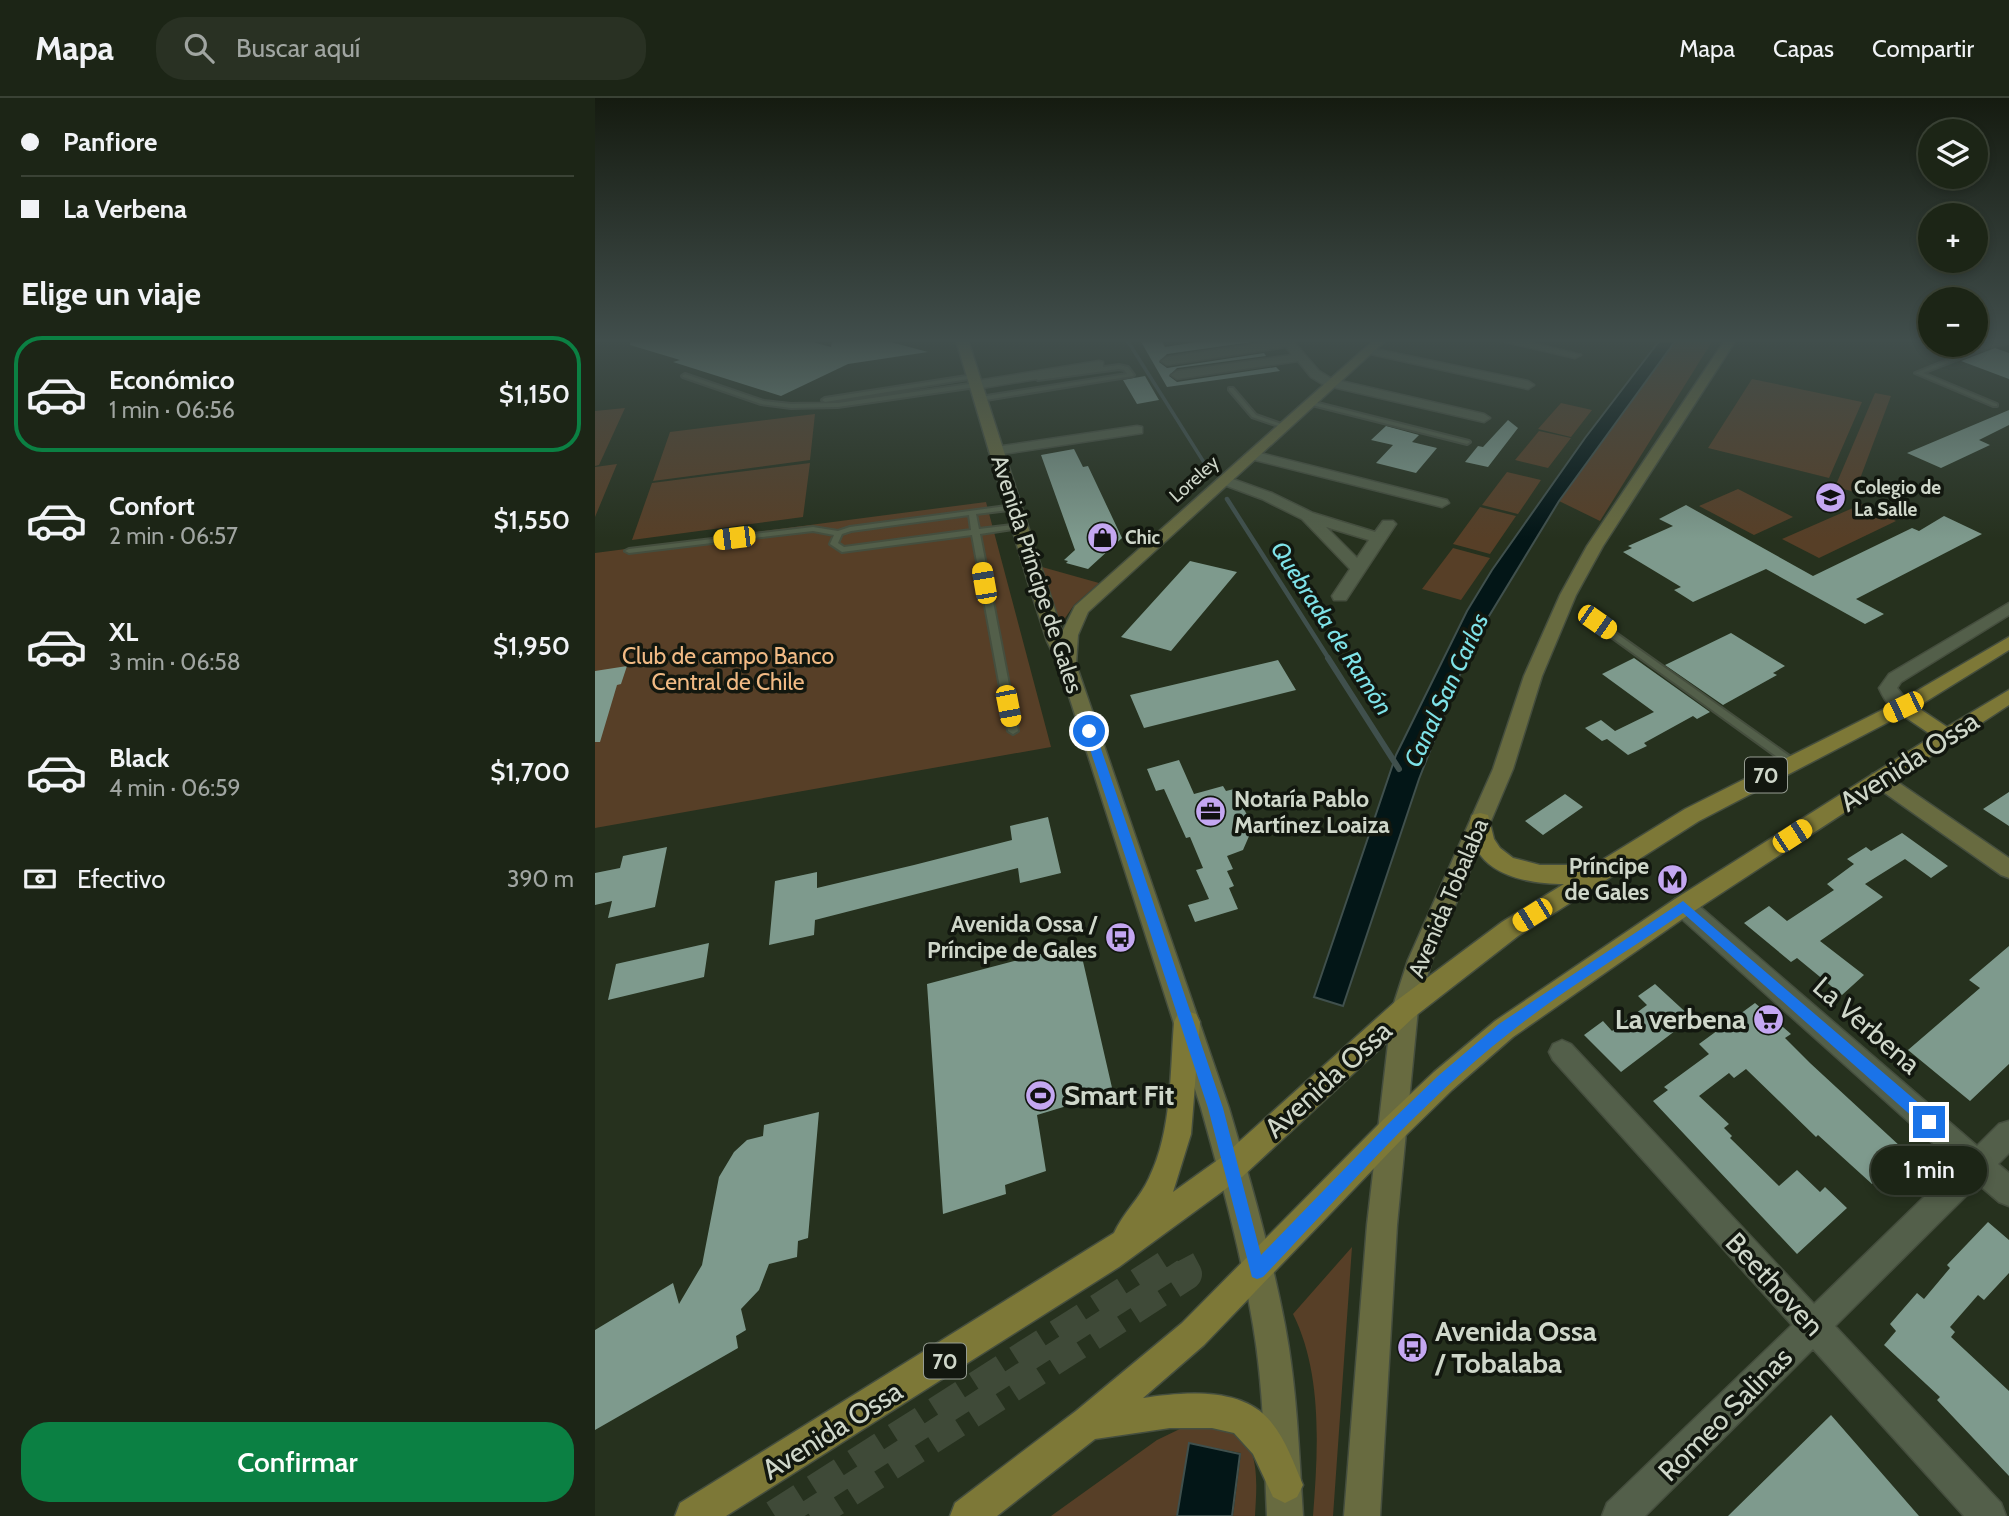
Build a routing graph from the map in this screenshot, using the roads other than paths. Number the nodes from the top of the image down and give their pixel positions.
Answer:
1 (983, 406) edge
2 (1246, 406) edge
3 (1306, 406) edge
4 (1323, 406) edge
5 (1431, 406) edge
6 (1688, 406) edge
7 (1484, 418) dead end
8 (1284, 426) junction
9 (1137, 430) dead end
10 (1467, 442) dead end
11 (996, 451) junction
12 (1252, 455) junction
13 (1219, 484) junction
14 (1442, 503) dead end
15 (1014, 507) junction
16 (972, 513) junction
17 (1308, 516) junction
18 (1388, 524) dead end
19 (1020, 526) junction
20 (839, 533) junction
21 (975, 533) junction
22 (1378, 538) junction
23 (629, 551) dead end
24 (1358, 568) junction
25 (1340, 596) dead end
26 (2009, 608) edge
27 (1597, 622) dead end
28 (2009, 642) edge
29 (1069, 668) junction
30 (2009, 696) edge
31 (1903, 707) junction
32 (1013, 731) dead end
33 (1948, 736) junction
34 (1791, 762) junction
35 (1879, 779) junction
36 (1480, 821) junction
37 (2009, 869) edge
38 (1596, 874) junction
39 (1683, 906) junction
40 (1405, 1009) junction
41 (1187, 1022) junction
42 (1562, 1052) dead end
43 (1393, 1129) junction
44 (2009, 1134) edge
45 (1977, 1165) junction
46 (1233, 1167) junction
47 (2009, 1192) edge
48 (1108, 1256) junction
49 (1257, 1271) junction
50 (1814, 1326) junction
51 (1088, 1423) junction
52 (1285, 1501) edge
53 (980, 1513) edge
54 (693, 1516) edge
55 (1362, 1516) edge
56 (1620, 1516) edge
57 (1987, 1516) edge

1 - 11 main road, Avenida Príncipe de Gales
2 - 8 lane
3 - 8 main road, Loreley
4 - 10 lane
5 - 7 street
6 - 36 main road, Avenida Tobalaba
8 - 12 main road, Loreley
9 - 11 street
11 - 15 main road, Avenida Príncipe de Gales
12 - 13 main road, Loreley
12 - 14 street
13 - 17 street
13 - 29 main road, Loreley
15 - 16 lane
15 - 19 main road, Avenida Príncipe de Gales
16 - 20 lane
16 - 21 lane
17 - 22 street
17 - 24 street
18 - 22 street
19 - 21 lane
19 - 29 main road, Avenida Príncipe de Gales
20 - 21 lane
20 - 23 lane
21 - 32 lane
22 - 24 street
24 - 25 street
26 - 31 street, Avenida Ossa
27 - 34 lane
28 - 31 main road, Avenida Ossa / 70
29 - 41 main road, Avenida Príncipe de Gales
30 - 33 main road, Avenida Ossa
31 - 33 main road
31 - 34 main road, Avenida Ossa / 70
33 - 35 main road, Avenida Ossa
34 - 38 main road, Avenida Ossa / 70
35 - 37 main road
35 - 39 main road, Avenida Ossa
36 - 38 main road
36 - 40 main road, Avenida Tobalaba
38 - 40 main road, Avenida Ossa / 70
39 - 43 main road, Avenida Ossa
39 - 45 street, La Verbena
40 - 43 main road, Avenida Tobalaba
40 - 46 main road, Avenida Ossa / 70
41 - 46 main road, Avenida Príncipe de Gales
41 - 48 main road
42 - 50 street, Beethoven
43 - 49 main road, Avenida Ossa
43 - 55 main road, Avenida Tobalaba
44 - 45 street, Romeo Salinas
45 - 47 street, La Verbena
45 - 50 street, Romeo Salinas
46 - 48 main road, Avenida Ossa / 70
46 - 49 main road
48 - 54 main road, Avenida Ossa / 70
49 - 51 main road, Avenida Ossa
49 - 52 main road
50 - 56 street, Romeo Salinas
50 - 57 street, Beethoven
51 - 52 main road
51 - 53 main road, Avenida Ossa

